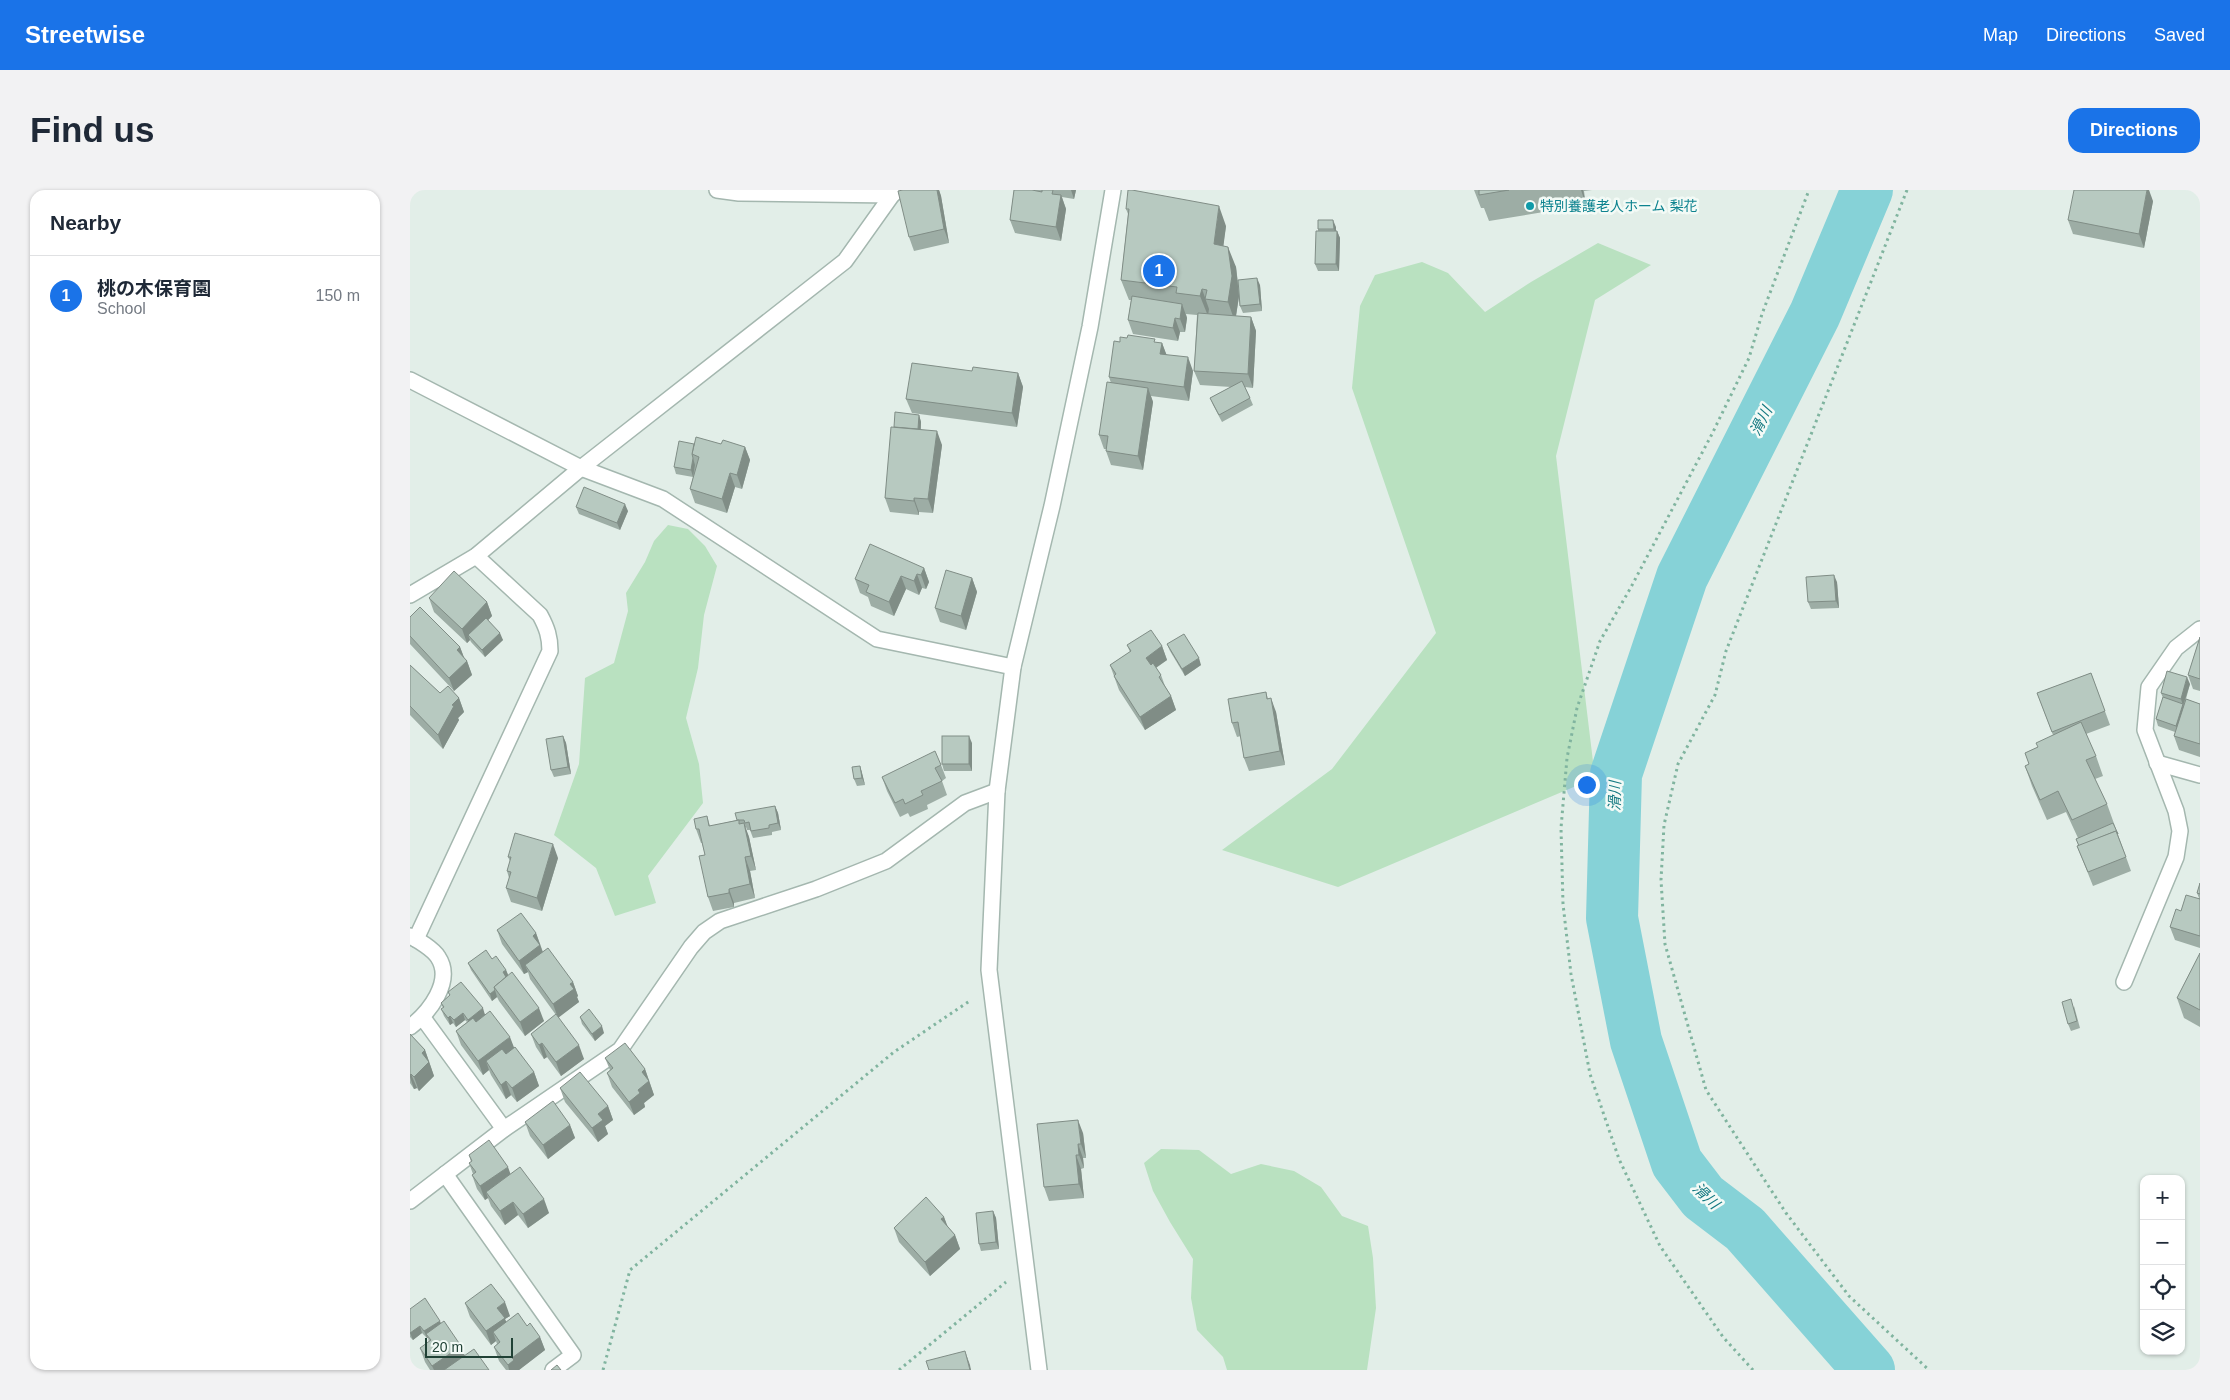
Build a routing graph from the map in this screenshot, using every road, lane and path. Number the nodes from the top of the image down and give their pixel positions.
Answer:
1 (717, 190) edge
2 (1112, 190) edge
3 (1809, 190) edge
4 (1907, 190) edge
5 (895, 192) edge
6 (410, 380) edge
7 (581, 468) junction
8 (476, 556) junction
9 (410, 595) edge
10 (2200, 629) edge
11 (1013, 667) junction
12 (2157, 763) junction
13 (2200, 775) edge
14 (997, 791) junction
15 (413, 937) edge
16 (2124, 982) dead end
17 (992, 996) junction
18 (423, 1018) junction
19 (410, 1027) edge
20 (504, 1129) junction
21 (445, 1174) junction
22 (410, 1201) edge
23 (1026, 1265) junction
24 (553, 1370) edge
25 (603, 1370) edge
26 (899, 1370) edge
27 (1039, 1370) edge
28 (1753, 1370) edge
29 (1929, 1370) edge

1 - 5 street
2 - 11 street
3 - 28 path
4 - 29 path
5 - 7 street
6 - 7 street
7 - 8 street
7 - 11 street
8 - 9 street
8 - 15 street
10 - 12 street
11 - 14 street
12 - 13 street
12 - 16 street
14 - 17 street
14 - 20 street
15 - 18 street
17 - 23 street
17 - 25 path
18 - 19 street
18 - 20 street
20 - 21 street
21 - 22 street
21 - 24 street
23 - 26 path
23 - 27 street

